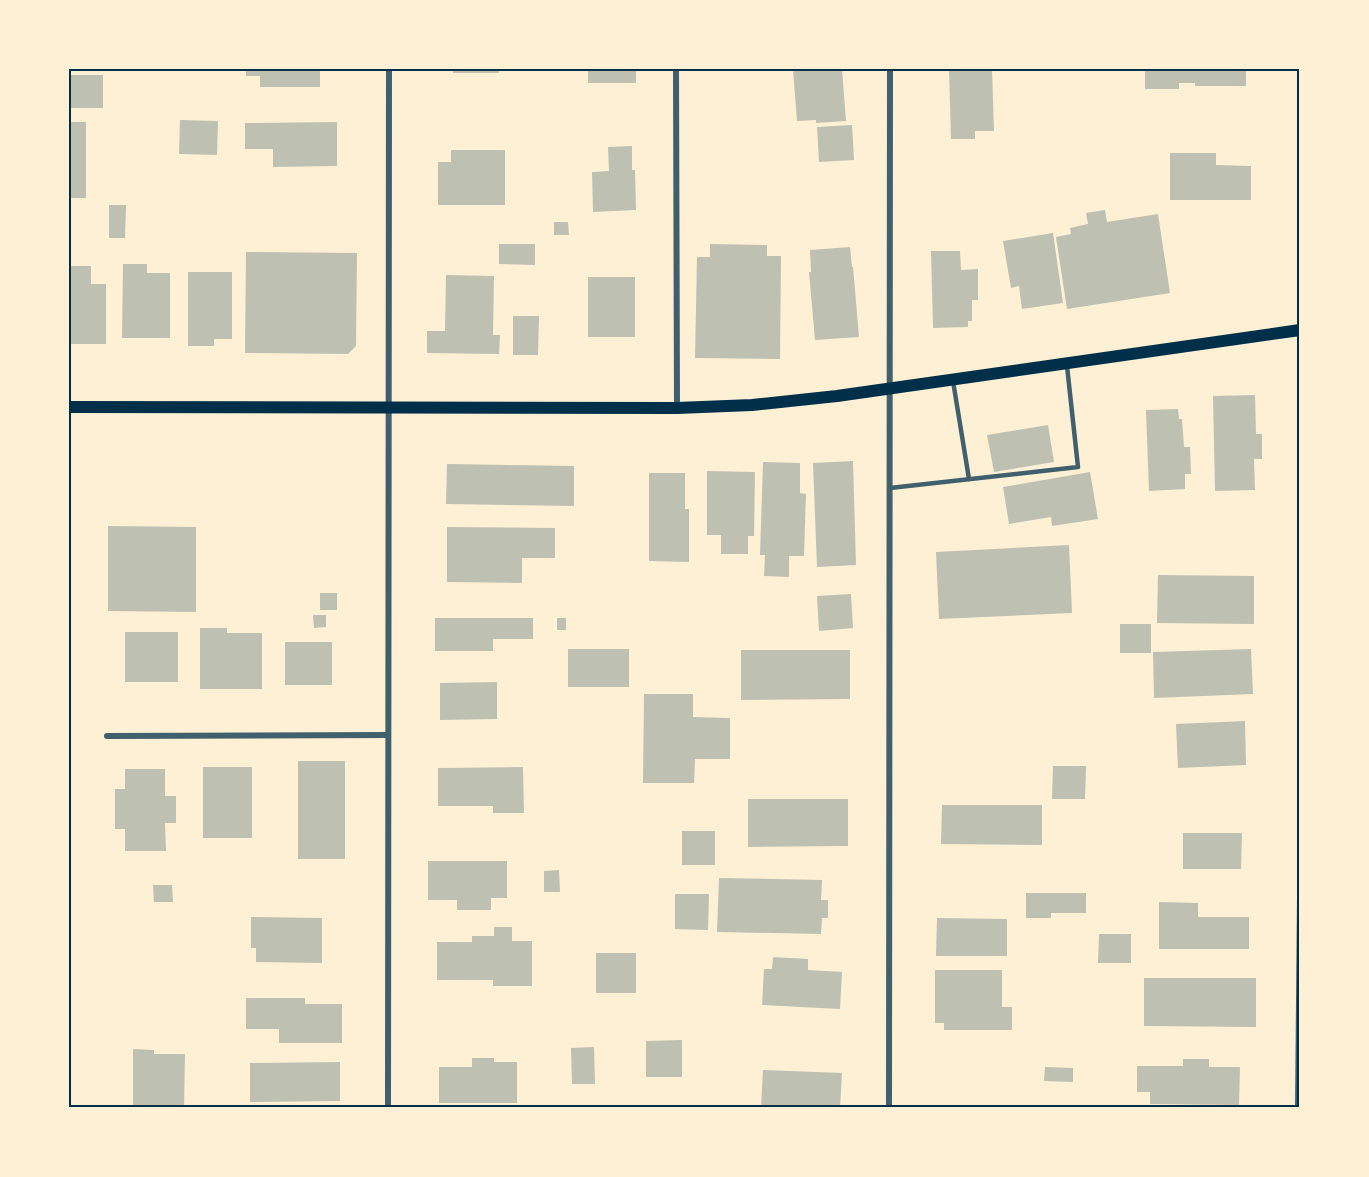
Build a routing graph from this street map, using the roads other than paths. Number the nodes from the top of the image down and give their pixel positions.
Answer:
1 (389, 69) edge
2 (676, 69) edge
3 (890, 69) edge
4 (1300, 330) edge
5 (1067, 363) junction
6 (953, 379) junction
7 (890, 388) junction
8 (69, 407) edge
9 (388, 407) junction
10 (677, 408) junction
11 (969, 479) junction
12 (890, 488) junction
13 (388, 735) junction
14 (107, 736) dead end
15 (1300, 897) edge
16 (388, 1108) edge
17 (889, 1108) edge
18 (1298, 1108) edge

1 - 9 street
2 - 10 street
3 - 7 street
4 - 5 main road
5 - 6 main road
5 - 11 lane
6 - 7 main road
6 - 11 lane
7 - 10 main road
7 - 12 street
8 - 9 main road
9 - 10 main road
9 - 13 street
11 - 12 lane
12 - 17 street
13 - 14 street
13 - 16 street
15 - 18 street

